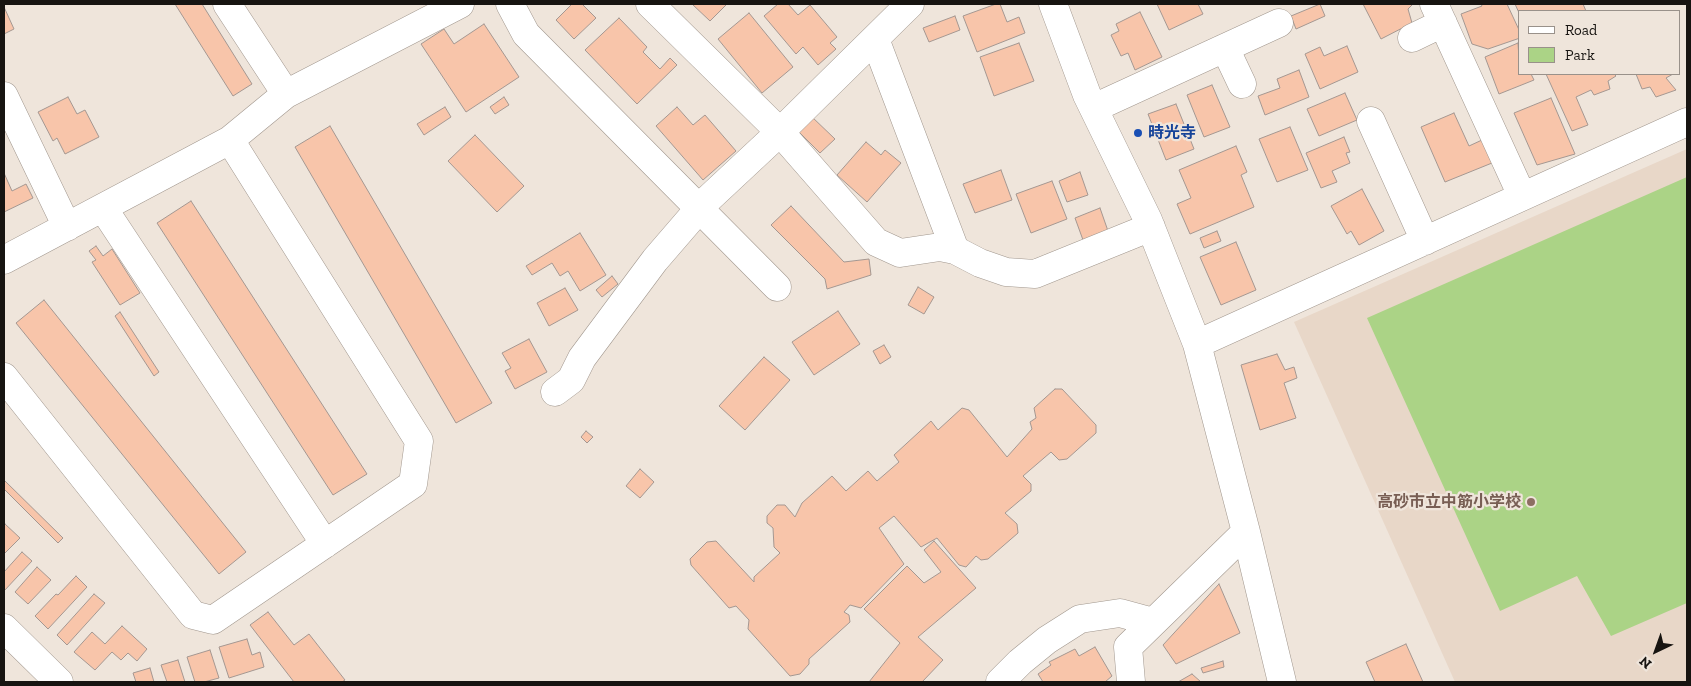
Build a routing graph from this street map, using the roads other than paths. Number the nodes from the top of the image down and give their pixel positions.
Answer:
1 (226, 4) edge
2 (460, 4) edge
3 (510, 4) edge
4 (650, 4) edge
5 (910, 4) edge
6 (1053, 4) edge
7 (1439, 14) edge
8 (1279, 23) dead end
9 (1412, 38) dead end
10 (875, 39) junction
11 (1225, 48) junction
12 (1242, 84) dead end
13 (286, 94) junction
14 (4, 96) edge
15 (1094, 108) junction
16 (1372, 122) dead end
17 (1687, 122) edge
18 (780, 132) junction
19 (230, 140) junction
20 (1522, 196) junction
21 (102, 208) junction
22 (700, 208) junction
23 (67, 227) junction
24 (1151, 227) junction
25 (1426, 241) junction
26 (955, 250) junction
27 (4, 260) edge
28 (777, 287) dead end
29 (1197, 344) junction
30 (4, 377) edge
31 (555, 392) dead end
32 (1246, 532) junction
33 (325, 544) junction
34 (1153, 622) junction
35 (4, 628) edge
36 (59, 682) edge
37 (1000, 682) edge
38 (1131, 682) edge
39 (1282, 682) edge

1 - 13 street
2 - 13 street
3 - 22 street
4 - 18 street
5 - 10 street
6 - 15 street
7 - 9 street
7 - 20 street
8 - 11 street
10 - 18 street
10 - 26 street
11 - 12 street
11 - 15 street
13 - 19 street
14 - 23 street
15 - 24 street
16 - 25 street
17 - 20 street
18 - 22 street
18 - 26 street
19 - 21 street
19 - 33 street
20 - 25 street
21 - 23 street
21 - 33 street
22 - 28 street
22 - 31 street
23 - 27 street
24 - 26 street
24 - 29 street
25 - 29 street
29 - 32 street
30 - 33 street
32 - 34 street
32 - 39 street
34 - 37 street
34 - 38 street
35 - 36 street

